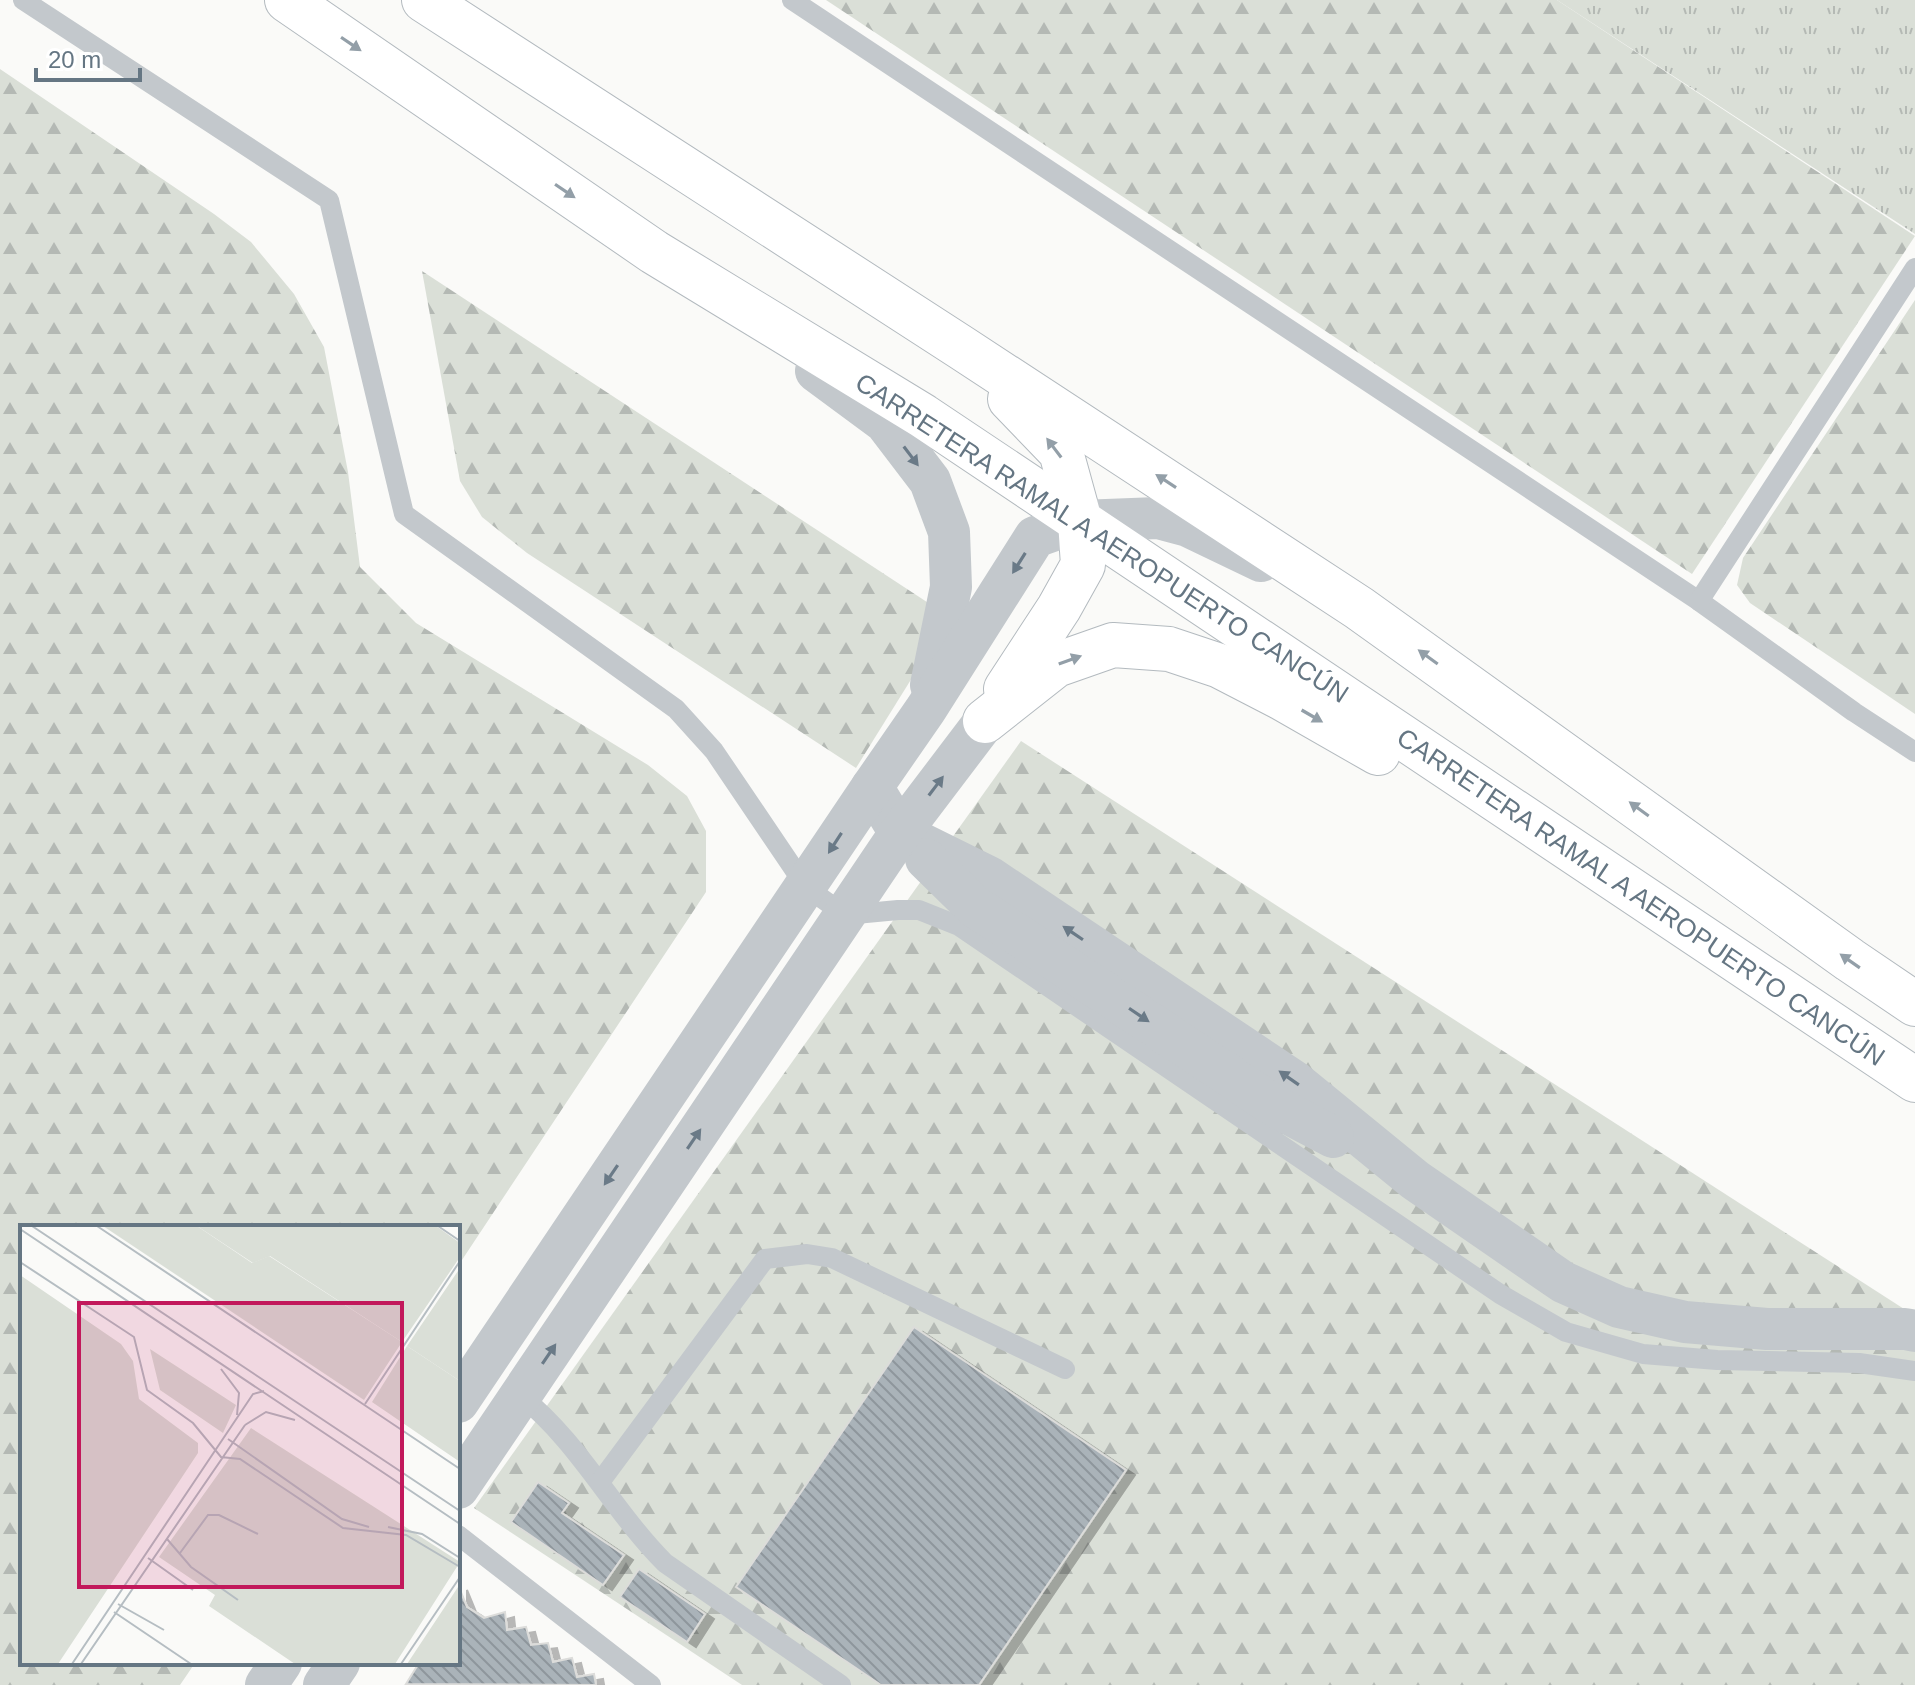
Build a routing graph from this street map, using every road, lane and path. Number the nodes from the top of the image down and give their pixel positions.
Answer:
1 (23, 0) edge
2 (287, 0) edge
3 (424, 0) edge
4 (792, 0) edge
5 (654, 252) junction
6 (1915, 268) edge
7 (962, 348) junction
8 (1080, 521) junction
9 (1699, 601) junction
10 (1359, 608) junction
11 (926, 709) junction
12 (985, 721) junction
13 (1915, 752) edge
14 (872, 787) junction
15 (900, 833) junction
16 (1594, 867) junction
17 (806, 887) junction
18 (845, 915) junction
19 (1915, 1004) edge
20 (1915, 1080) edge
21 (1915, 1331) edge
22 (1065, 1369) dead end
23 (1915, 1371) edge
24 (521, 1396) junction
25 (460, 1399) edge
26 (600, 1482) junction
27 (460, 1485) edge
28 (460, 1537) edge
29 (280, 1665) edge
30 (338, 1665) edge
31 (266, 1685) edge
32 (324, 1685) edge
33 (651, 1685) edge
34 (841, 1685) edge

1 - 17 lane
2 -> 5 main road, CARRETERA RAMAL A AEROPUERTO CANCÚN
3 - 7 main road
4 - 9 lane
5 - 8 main road, CARRETERA RAMAL A AEROPUERTO CANCÚN
5 -> 11 street
6 - 9 lane
8 -> 7 main road
10 -> 7 main road
8 - 10 street
8 -> 11 street
8 - 12 main road
8 - 16 main road, CARRETERA RAMAL A AEROPUERTO CANCÚN
9 - 13 lane
19 -> 10 main road
11 - 14 street
15 -> 12 street
12 -> 16 main road
14 - 15 street
14 -> 17 street
15 - 18 street
15 - 21 street
16 - 20 main road, CARRETERA RAMAL A AEROPUERTO CANCÚN
17 - 18 lane
17 -> 25 street
18 - 23 lane
24 -> 18 street
22 - 26 lane
24 - 26 lane
24 - 27 street
26 - 34 lane
28 - 33 lane
29 - 31 street
30 - 32 street

